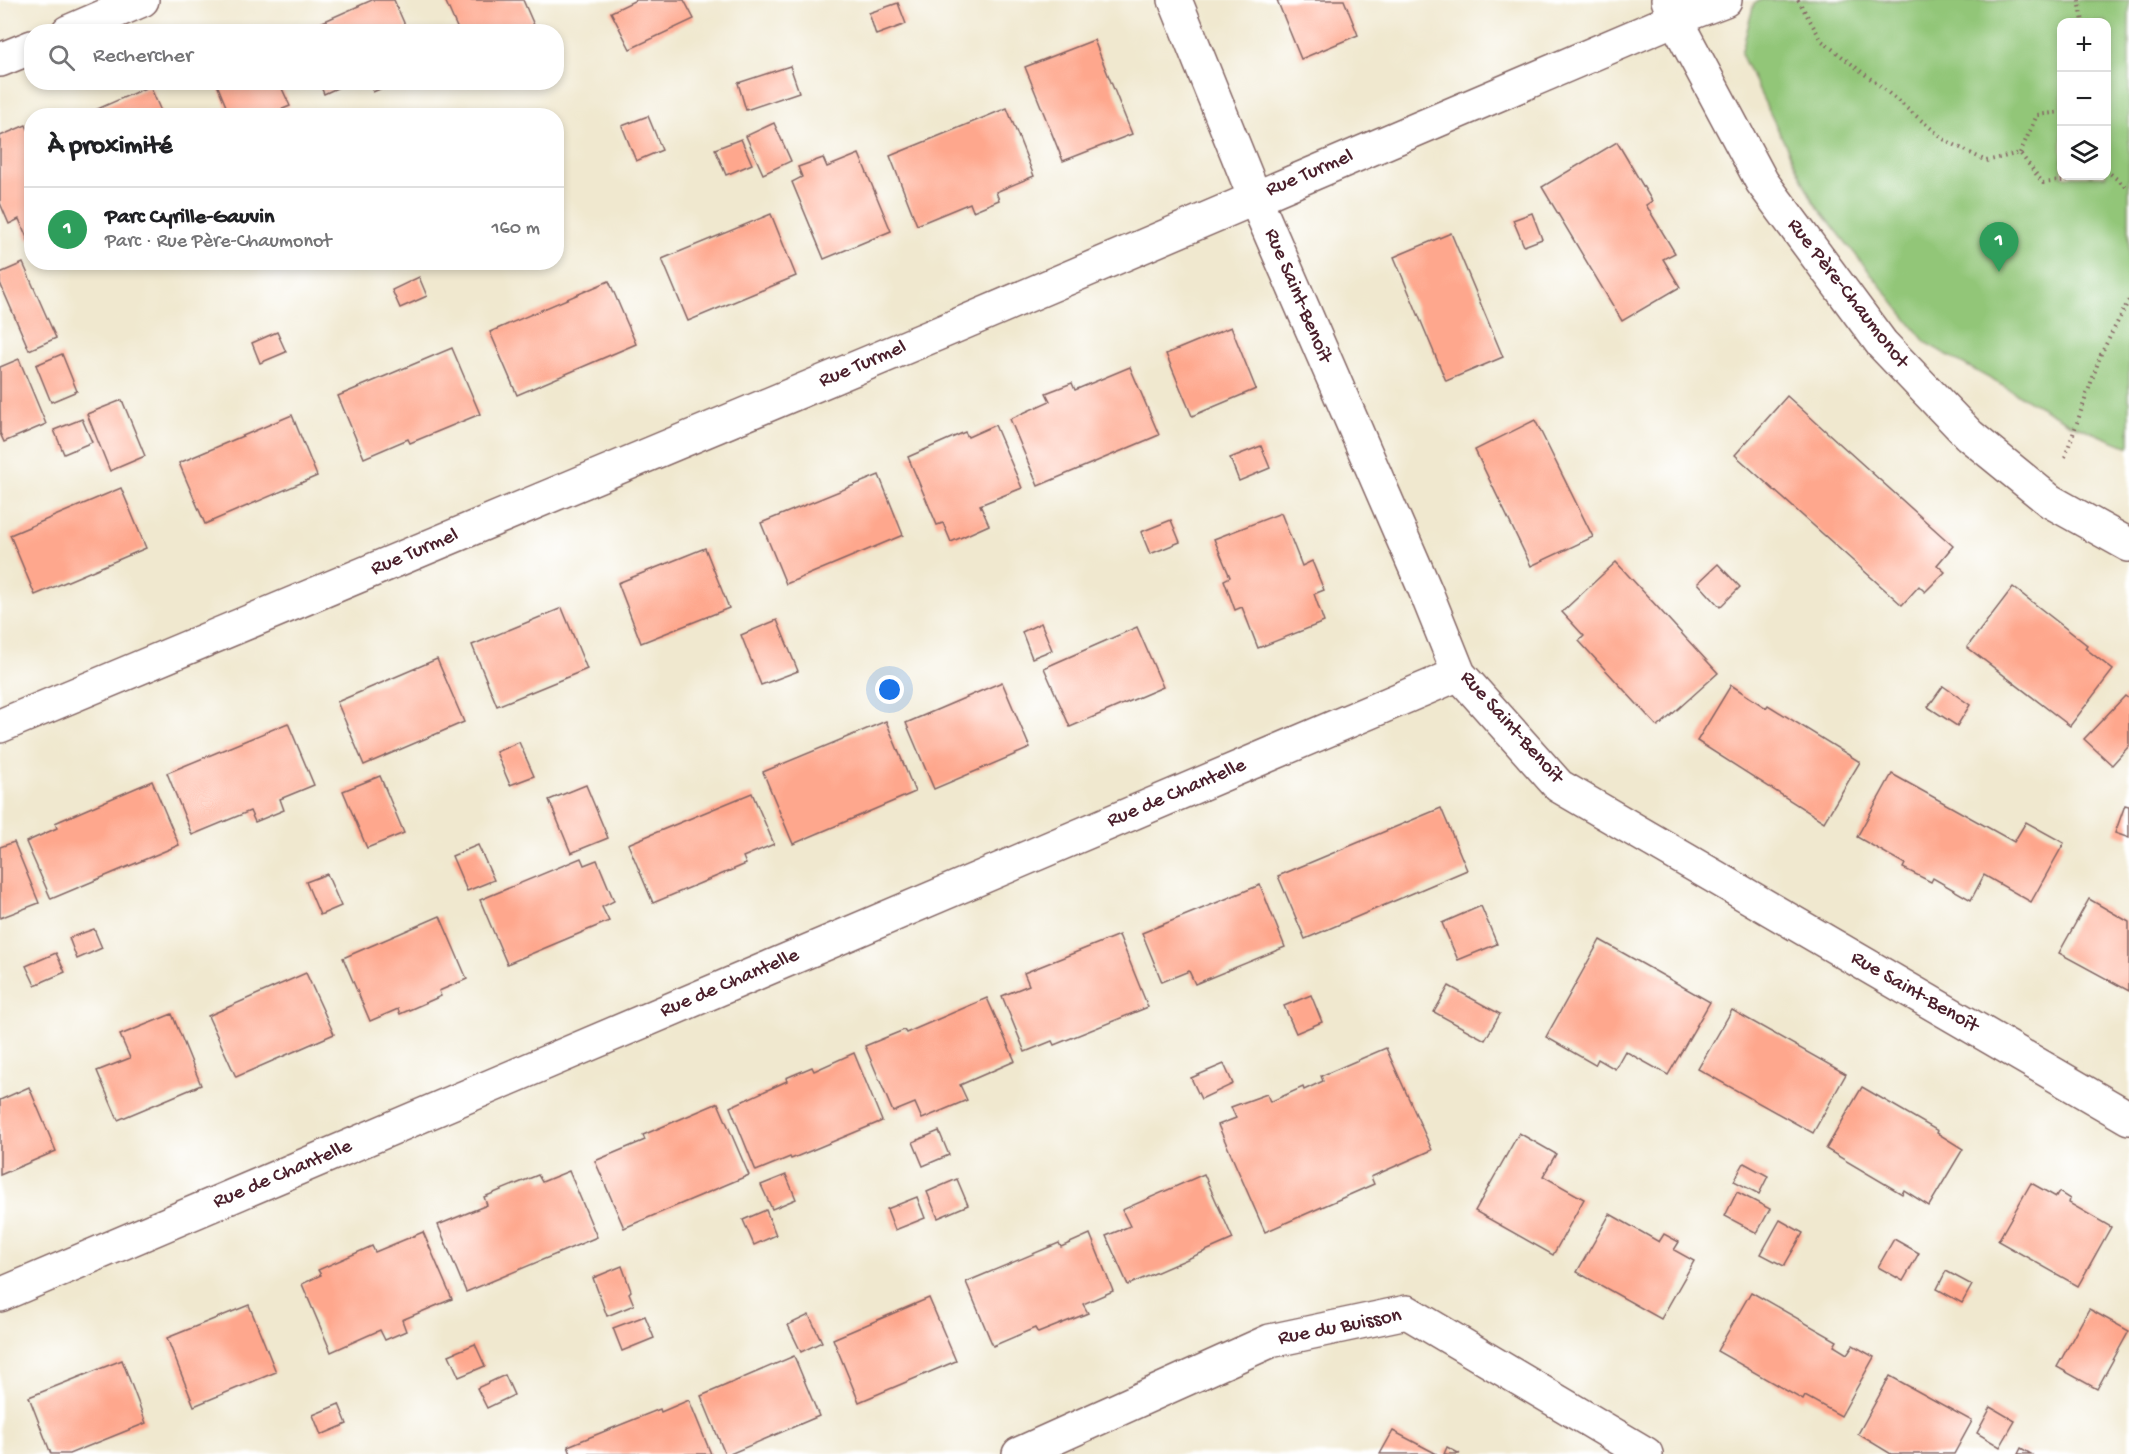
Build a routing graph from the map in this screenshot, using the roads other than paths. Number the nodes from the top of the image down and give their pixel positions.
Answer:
1 (142, 0) edge
2 (1175, 0) edge
3 (1725, 0) edge
4 (1672, 9) edge
5 (86, 24) edge
6 (24, 50) edge
7 (0, 60) edge
8 (1255, 198) junction
9 (2129, 545) edge
10 (1459, 674) junction
11 (0, 726) edge
12 (2129, 1118) edge
13 (0, 1295) edge
14 (1019, 1454) edge
15 (1646, 1454) edge

1 - 5 street
2 - 8 street, Rue Saint-Benoît
3 - 4 street, Rue Turmel
4 - 8 street, Rue Turmel
4 - 9 street, Rue Père-Chaumonot
6 - 7 street
8 - 10 street, Rue Saint-Benoît
8 - 11 street, Rue Turmel
10 - 12 street, Rue Saint-Benoît
10 - 13 street, Rue de Chantelle
14 - 15 street, Rue du Buisson

